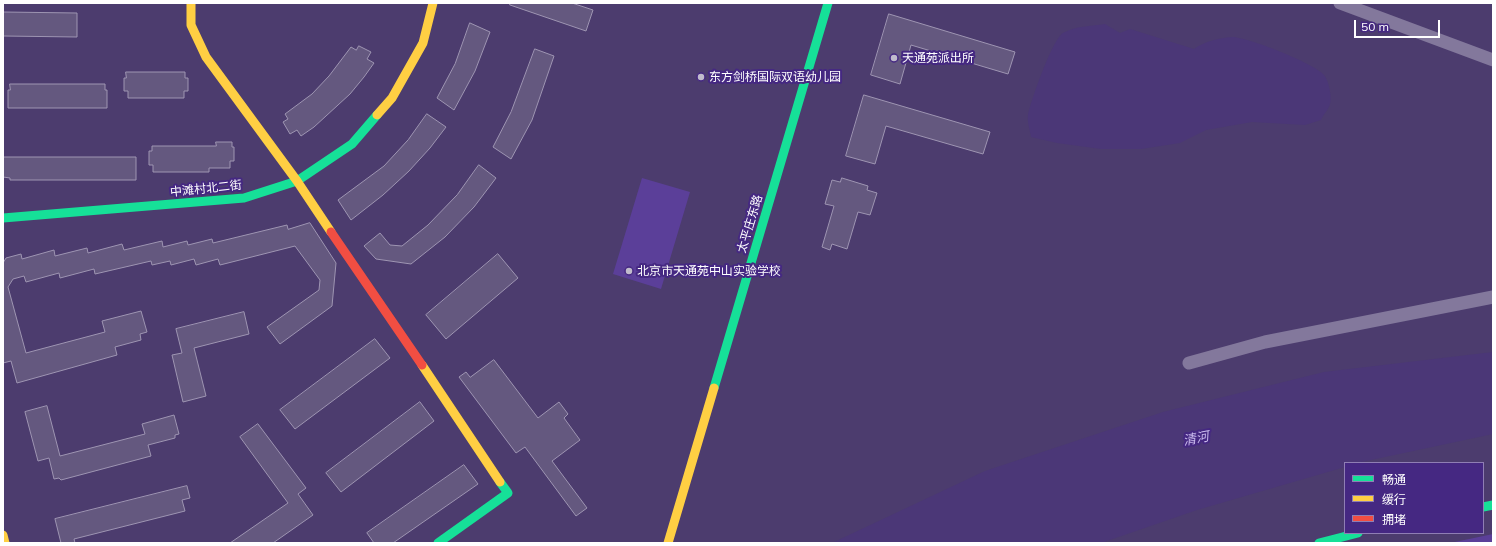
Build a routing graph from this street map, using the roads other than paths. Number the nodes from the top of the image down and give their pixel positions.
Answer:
1 (191, 3) edge
2 (433, 3) edge
3 (828, 3) edge
4 (1340, 3) edge
5 (1493, 60) edge
6 (297, 181) junction
7 (3, 218) edge
8 (1493, 297) edge
9 (1189, 363) dead end
10 (1354, 534) edge
11 (3, 535) edge
12 (5, 543) edge
13 (438, 543) edge
14 (668, 543) edge
15 (1319, 543) edge

1 - 6 street
2 - 6 street, 中滩村北二街
3 - 14 street, 太平庄东路
4 - 5 street
6 - 7 street, 中滩村北二街
6 - 13 street
8 - 9 street
10 - 15 street
11 - 12 street

